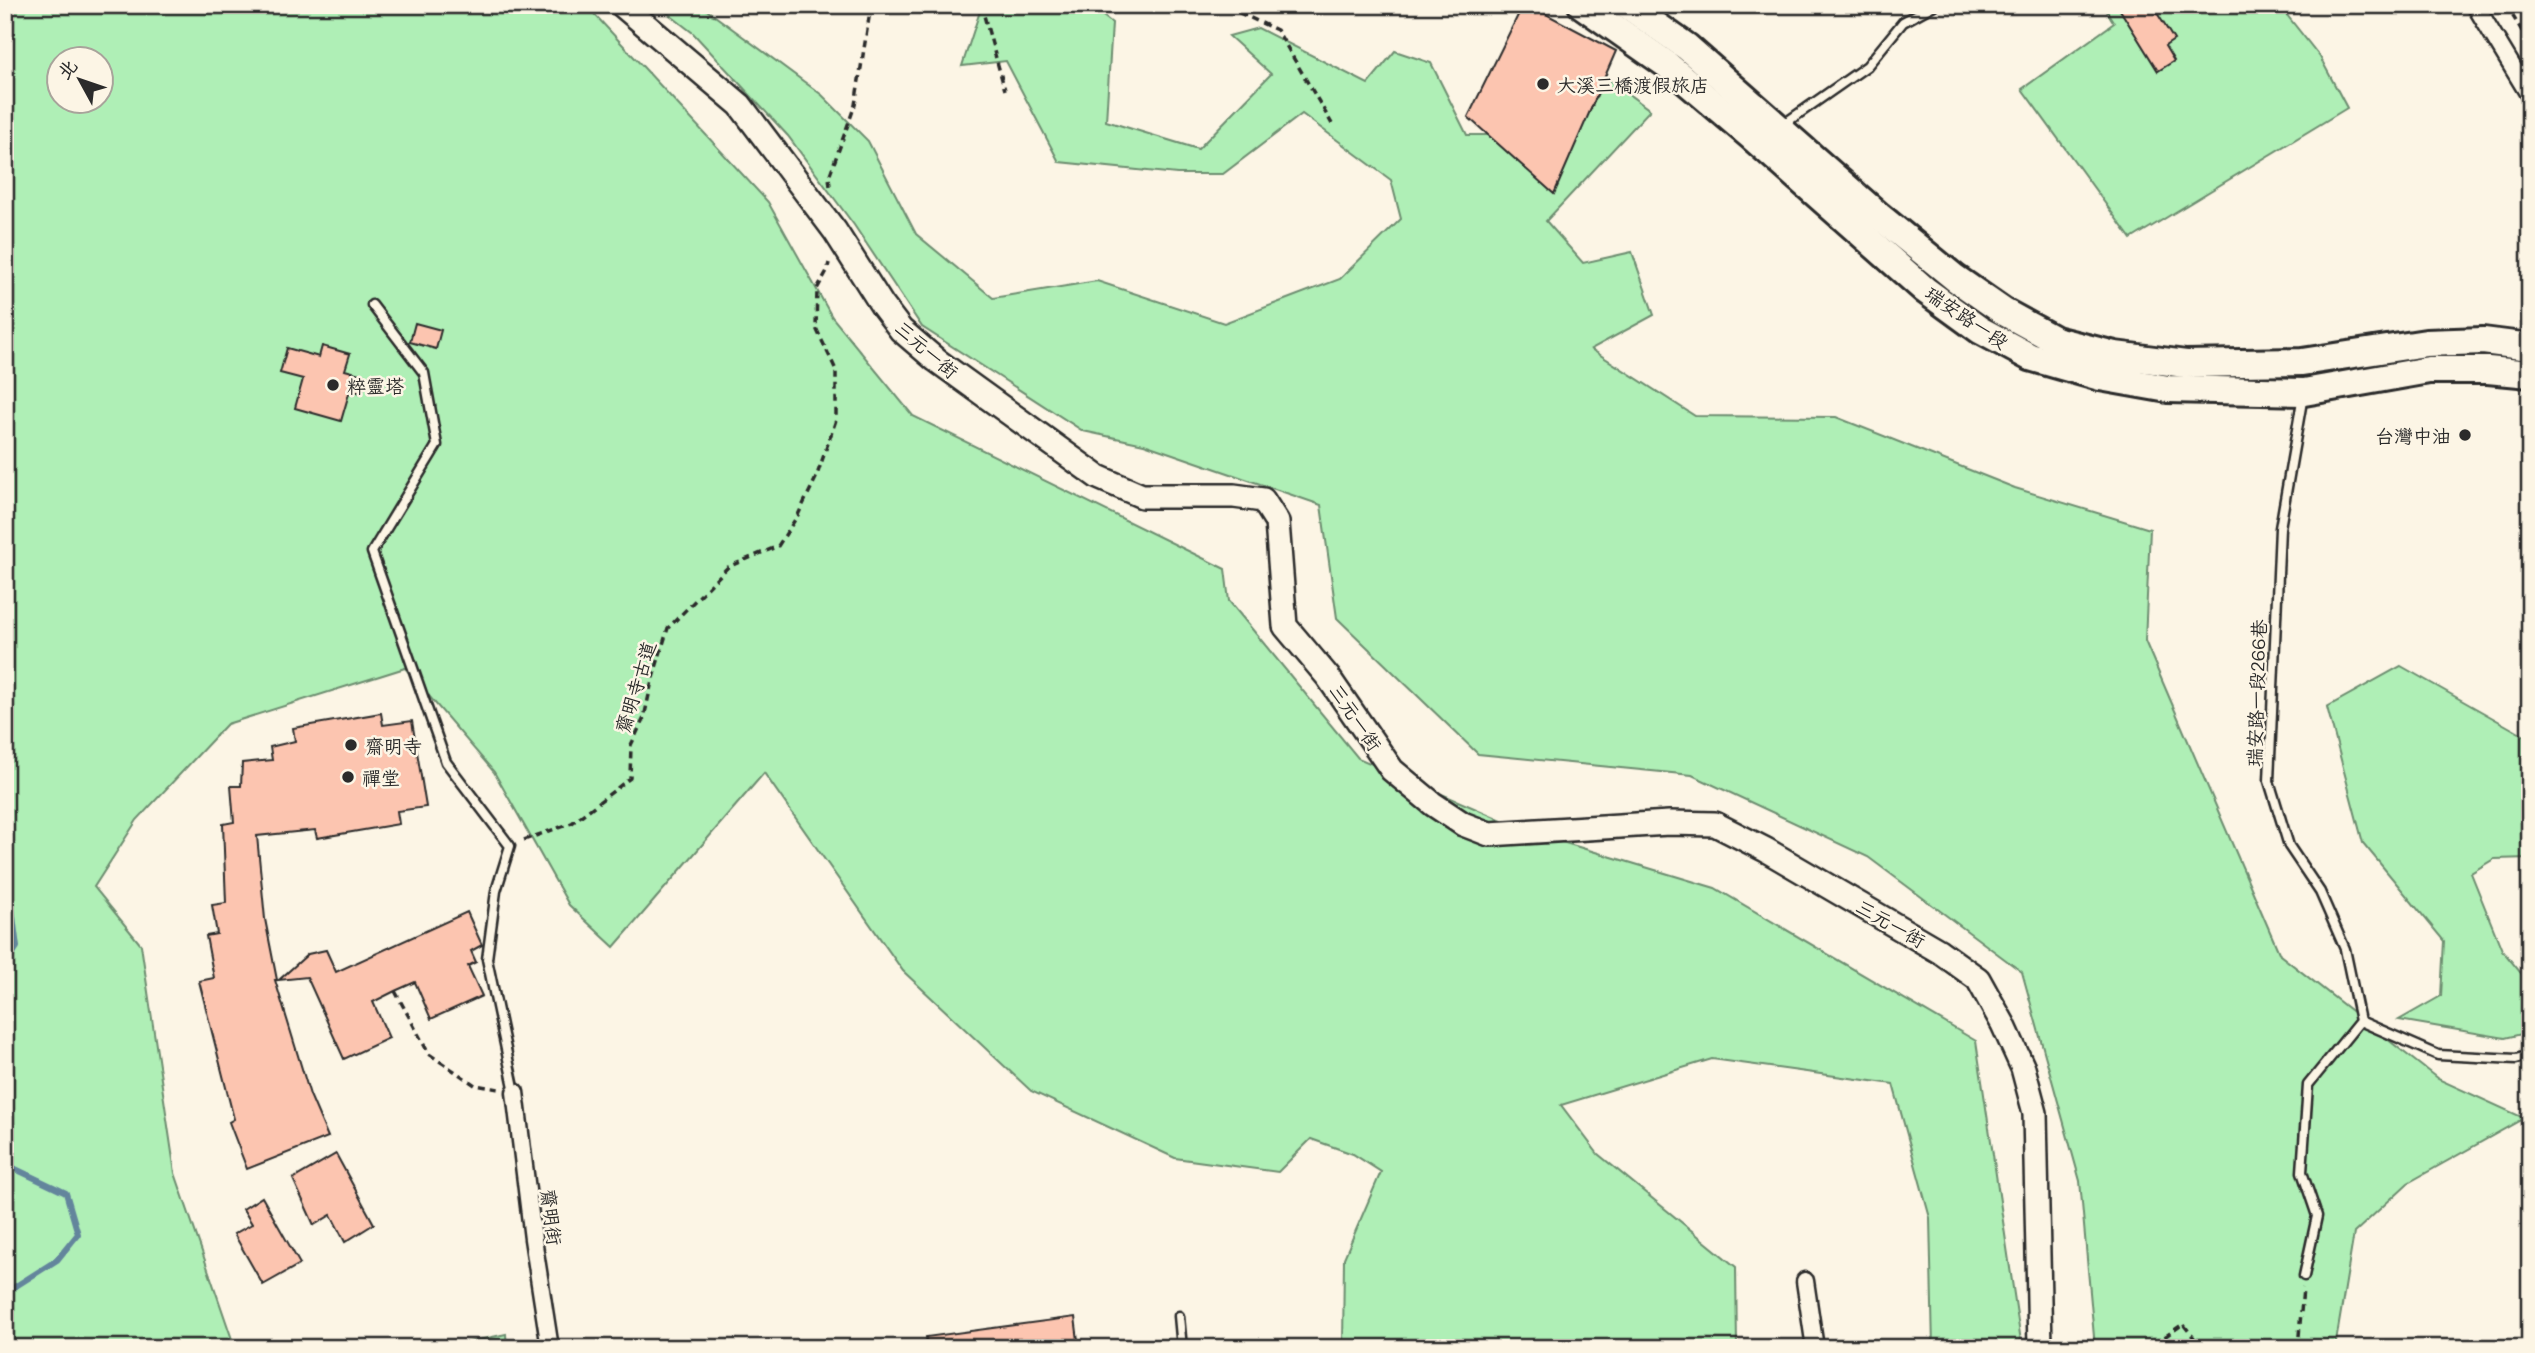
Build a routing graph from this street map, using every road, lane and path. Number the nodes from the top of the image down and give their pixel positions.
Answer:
1 (622, 5) edge
2 (871, 5) edge
3 (981, 5) edge
4 (1133, 5) edge
5 (1582, 5) edge
6 (1627, 5) edge
7 (1934, 5) edge
8 (2475, 5) edge
9 (2506, 5) edge
10 (2530, 44) edge
11 (1004, 90) dead end
12 (2530, 96) edge
13 (1332, 124) dead end
14 (1772, 137) junction
15 (831, 191) dead end
16 (835, 231) junction
17 (372, 305) dead end
18 (2530, 347) edge
19 (2530, 374) edge
20 (2304, 392) junction
21 (510, 846) junction
22 (395, 991) dead end
23 (2360, 1021) junction
24 (2530, 1055) edge
25 (515, 1092) junction
26 (2304, 1276) joint
27 (1805, 1281) dead end
28 (1180, 1316) dead end
29 (550, 1348) edge
30 (1182, 1348) edge
31 (1815, 1348) edge
32 (2040, 1348) edge
33 (2162, 1348) edge
34 (2202, 1348) edge
35 (2298, 1348) edge

1 - 16 street, 三元一街
2 - 15 path
3 - 11 path
4 - 13 path
5 - 14 main road, 瑞安路一段
6 - 14 main road, 瑞安路一段
7 - 14 lane
8 - 12 street
9 - 10 path
14 - 18 main road, 瑞安路一段
14 - 20 main road, 瑞安路一段
16 - 21 path, 齋明寺古道
16 - 32 street, 三元一街
17 - 21 lane
19 - 20 main road, 瑞安路一段
20 - 23 lane, 瑞安路一段266巷
21 - 25 lane
22 - 25 path
23 - 24 lane
23 - 26 lane
25 - 29 street, 齋明街
26 - 35 path
27 - 31 street
28 - 30 lane
33 - 34 path

